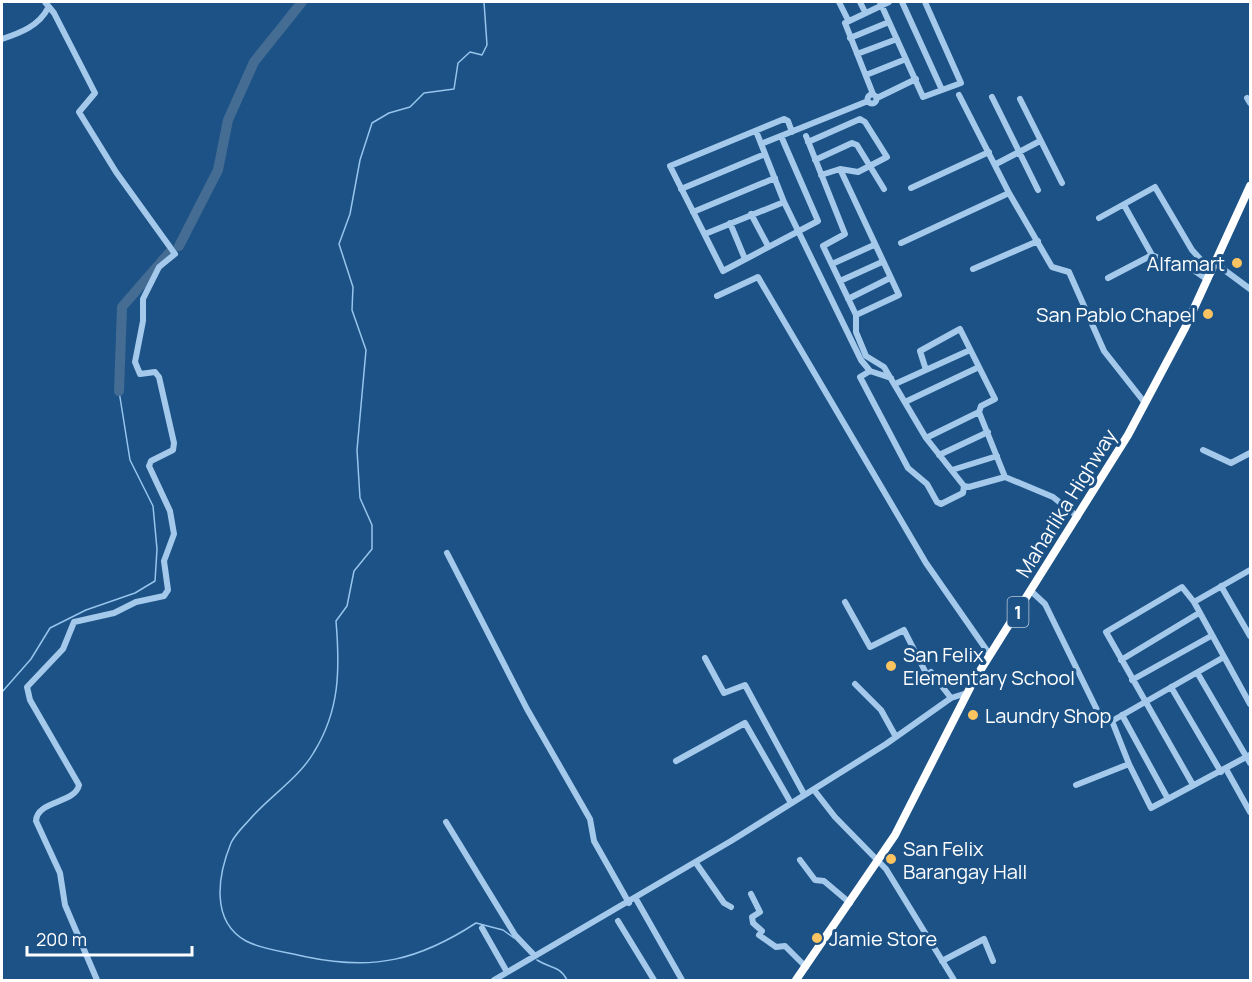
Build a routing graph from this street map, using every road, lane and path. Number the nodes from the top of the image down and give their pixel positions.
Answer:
1 (839, 2) edge
2 (860, 2) edge
3 (889, 2) edge
4 (902, 2) edge
5 (925, 2) edge
6 (881, 3) edge
7 (47, 5) edge
8 (865, 12) junction
9 (848, 20) junction
10 (890, 22) junction
11 (850, 38) junction
12 (2, 39) edge
13 (897, 39) junction
14 (857, 54) junction
15 (906, 59) junction
16 (866, 75) junction
17 (915, 79) junction
18 (942, 90) junction
19 (959, 95) dead end
20 (875, 96) junction
21 (992, 97) dead end
22 (1020, 99) dead end
23 (756, 130) junction
24 (792, 132) junction
25 (781, 136) junction
26 (1040, 141) junction
27 (762, 144) junction
28 (989, 152) junction
29 (1019, 152) junction
30 (765, 154) junction
31 (815, 160) junction
32 (996, 164) junction
33 (871, 165) junction
34 (840, 169) junction
35 (821, 175) junction
36 (775, 178) junction
37 (1062, 183) dead end
38 (1251, 186) edge
39 (911, 188) dead end
40 (681, 189) junction
41 (884, 189) dead end
42 (1038, 190) dead end
43 (1009, 193) junction
44 (784, 202) junction
45 (1124, 205) junction
46 (693, 212) junction
47 (751, 214) junction
48 (1099, 218) dead end
49 (730, 223) junction
50 (798, 230) junction
51 (705, 234) junction
52 (1038, 241) junction
53 (901, 243) dead end
54 (874, 245) junction
55 (768, 246) junction
56 (1152, 255) junction
57 (745, 259) junction
58 (882, 262) junction
59 (831, 264) junction
60 (973, 270) dead end
61 (1212, 272) junction
62 (890, 278) junction
63 (1108, 278) dead end
64 (840, 281) junction
65 (1251, 289) edge
66 (717, 296) dead end
67 (848, 299) junction
68 (856, 315) junction
69 (970, 350) junction
70 (979, 367) junction
71 (926, 370) junction
72 (870, 371) junction
73 (893, 381) junction
74 (905, 402) junction
75 (1145, 403) junction
76 (979, 412) junction
77 (988, 432) junction
78 (926, 438) junction
79 (1203, 450) dead end
80 (1251, 453) edge
81 (939, 455) junction
82 (997, 456) junction
83 (952, 470) junction
84 (1005, 477) junction
85 (964, 486) junction
86 (1079, 517) junction
87 (447, 554) dead end
88 (1251, 570) edge
89 (1221, 586) junction
90 (1031, 591) junction
91 (844, 602) dead end
92 (1194, 602) junction
93 (1199, 613) junction
94 (1211, 636) junction
95 (1251, 636) edge
96 (990, 655) junction
97 (1224, 657) junction
98 (705, 658) dead end
99 (1121, 660) junction
100 (1198, 674) junction
101 (1132, 680) junction
102 (855, 684) dead end
103 (1171, 687) junction
104 (967, 693) junction
105 (951, 698) junction
106 (1144, 703) junction
107 (1251, 704) edge
108 (1122, 715) junction
109 (1112, 721) junction
110 (896, 737) junction
111 (1249, 759) edge
112 (676, 761) dead end
113 (1129, 764) junction
114 (1224, 770) junction
115 (1076, 785) dead end
116 (1193, 786) junction
117 (814, 790) junction
118 (804, 794) junction
119 (1168, 799) junction
120 (791, 803) junction
121 (1251, 812) edge
122 (446, 822) dead end
123 (800, 860) dead end
124 (877, 862) junction
125 (696, 863) junction
126 (751, 894) dead end
127 (636, 899) junction
128 (629, 903) junction
129 (850, 903) junction
130 (730, 908) dead end
131 (618, 921) dead end
132 (482, 928) dead end
133 (534, 955) junction
134 (942, 961) junction
135 (993, 961) dead end
136 (806, 967) junction
137 (507, 972) junction
138 (681, 980) edge
139 (97, 981) edge
140 (494, 981) edge
141 (654, 981) edge
142 (796, 981) edge
143 (954, 981) edge

1 - 9 street
2 - 8 street
3 - 6 street
4 - 18 street
5 - 18 street
6 - 8 street
6 - 10 street
7 - 12 street
7 - 139 street
8 - 9 street
9 - 11 street
10 - 11 street
10 - 13 street
11 - 14 street
13 - 14 street
13 - 15 street
14 - 16 street
15 - 16 street
15 - 17 street
16 - 20 street
17 - 18 street
17 - 20 street
19 - 28 street
20 - 24 street
21 - 29 street
22 - 26 street
23 - 24 street
23 - 27 street
23 - 40 street
24 - 25 street
25 - 27 street
25 - 50 street
26 - 29 street
26 - 37 street
27 - 30 street
28 - 32 street
28 - 39 street
29 - 32 street
29 - 42 street
30 - 36 street
30 - 40 street
31 - 33 street
31 - 33 street
31 - 35 street
32 - 43 street
33 - 34 street
33 - 41 street
34 - 35 street
34 - 54 street
35 - 59 street
36 - 44 street
36 - 46 street
38 - 61 highway, Maharlika Highway / 1
40 - 46 street
43 - 52 street
43 - 53 street
44 - 47 street
44 - 50 street
45 - 48 street
45 - 56 street
45 - 61 street
46 - 51 street
47 - 49 street
47 - 55 street
49 - 51 street
49 - 57 street
50 - 55 street
50 - 72 street
51 - 57 street
52 - 60 street
52 - 75 street
54 - 58 street
54 - 59 street
55 - 57 street
56 - 61 street
56 - 63 street
58 - 62 street
58 - 64 street
59 - 64 street
61 - 65 street
61 - 75 highway, Maharlika Highway / 1
62 - 67 street
62 - 68 street
64 - 67 street
66 - 96 street
67 - 68 street
68 - 73 street
69 - 70 street
69 - 71 street
69 - 71 street
70 - 74 street
70 - 76 street
71 - 73 street
72 - 73 street
72 - 85 street
73 - 74 street
74 - 78 street
75 - 86 highway, Maharlika Highway / 1
76 - 77 street
76 - 78 street
77 - 81 street
77 - 82 street
78 - 81 street
79 - 80 street
81 - 83 street
82 - 83 street
82 - 84 street
83 - 85 street
84 - 85 street
84 - 86 street
86 - 90 highway, Maharlika Highway / 1
87 - 128 street
88 - 89 street
89 - 92 street
89 - 95 street
90 - 96 highway, Maharlika Highway / 1
90 - 109 street
91 - 105 street
92 - 93 street
92 - 99 street
93 - 94 street
93 - 99 street
94 - 97 street
94 - 101 street
96 - 104 highway, Maharlika Highway / 1
97 - 100 street
97 - 107 street
98 - 118 street
99 - 101 street
100 - 103 street
100 - 111 street
101 - 106 street
102 - 110 street
103 - 106 street
103 - 114 street
104 - 105 street
104 - 124 highway, Maharlika Highway / 1
105 - 110 street
106 - 108 street
106 - 116 street
108 - 109 street
108 - 119 street
109 - 113 street
110 - 117 street
111 - 114 street
112 - 120 street
113 - 115 street
113 - 119 street
114 - 116 street
114 - 121 street
116 - 119 street
117 - 118 street
117 - 124 street
118 - 120 street
120 - 125 street
122 - 133 street
123 - 129 street
124 - 129 highway, Maharlika Highway / 1
124 - 134 street
125 - 127 street
125 - 130 street
126 - 136 street
127 - 128 street
127 - 138 street
128 - 133 street
129 - 136 highway, Maharlika Highway / 1
131 - 141 street
132 - 137 street
133 - 137 street
134 - 135 street
134 - 143 street
136 - 142 highway, Maharlika Highway / 1
137 - 140 street

